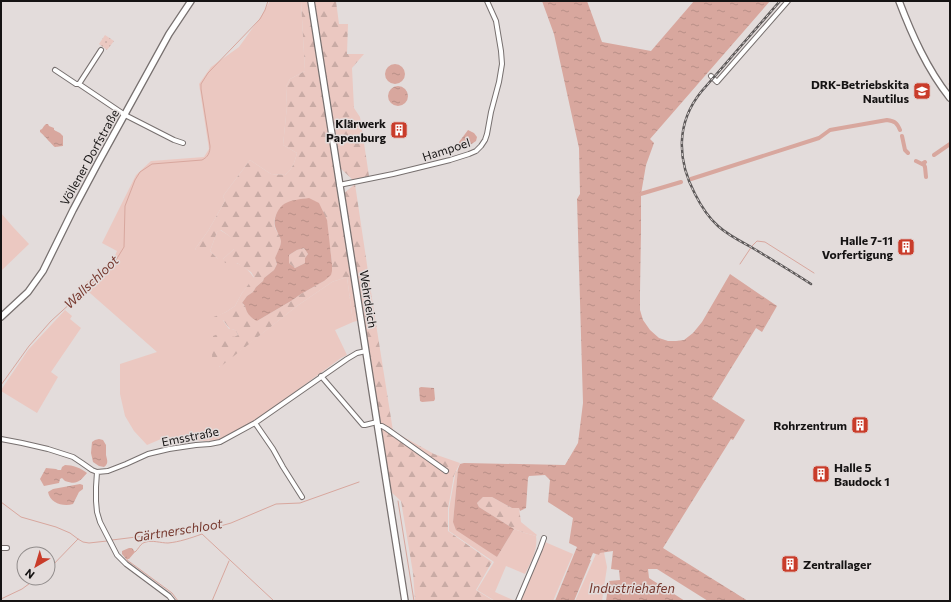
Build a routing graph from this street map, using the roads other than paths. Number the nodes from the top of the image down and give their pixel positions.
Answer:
1 (191, 1) edge
2 (311, 1) edge
3 (487, 1) edge
4 (788, 1) edge
5 (899, 1) edge
6 (101, 50) dead end
7 (55, 70) dead end
8 (710, 76) dead end
9 (79, 84) junction
10 (950, 98) edge
11 (125, 115) junction
12 (183, 143) dead end
13 (339, 185) junction
14 (1, 317) edge
15 (366, 351) junction
16 (321, 376) junction
17 (255, 423) junction
18 (377, 424) junction
19 (1, 439) edge
20 (446, 471) dead end
21 (98, 472) junction
22 (302, 497) dead end
23 (544, 538) dead end
24 (1, 548) edge
25 (7, 548) dead end
26 (173, 601) edge
27 (405, 601) edge
28 (518, 601) edge

1 - 11 street, Völlener Dorfstraße
2 - 13 street, Wehrdeich
3 - 13 street, Hampoel
4 - 8 street
5 - 10 street
6 - 9 street
7 - 9 street
9 - 11 street
11 - 12 street
11 - 14 street, Völlener Dorfstraße
13 - 15 street, Wehrdeich
15 - 16 street, Emsstraße
15 - 18 street, Wehrdeich
16 - 17 street, Emsstraße
16 - 18 street
17 - 21 street, Emsstraße
17 - 22 street
18 - 20 street
18 - 27 street, Wehrdeich
19 - 21 street
21 - 26 street
23 - 28 street
24 - 25 street

